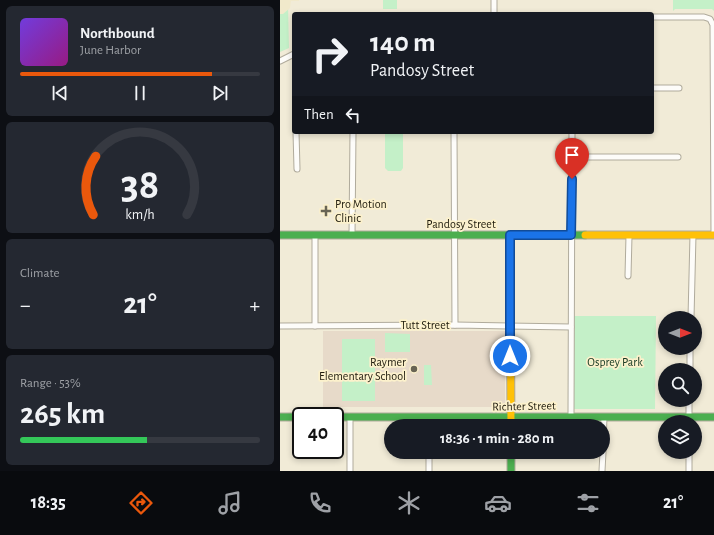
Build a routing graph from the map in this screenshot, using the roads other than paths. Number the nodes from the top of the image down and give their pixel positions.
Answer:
1 (494, 0) edge
2 (494, 12) edge
3 (654, 17) edge
4 (292, 55) edge
5 (280, 61) edge
6 (654, 88) edge
7 (679, 88) dead end
8 (714, 92) edge
9 (296, 134) edge
10 (353, 134) edge
11 (454, 134) edge
12 (572, 134) edge
13 (572, 157) junction
14 (678, 157) dead end
15 (297, 169) dead end
16 (280, 235) edge
17 (315, 235) junction
18 (352, 235) junction
19 (510, 235) junction
20 (571, 235) junction
21 (693, 235) junction
22 (714, 235) edge
23 (455, 236) junction
24 (629, 236) junction
25 (628, 276) dead end
26 (691, 311) edge
27 (455, 325) junction
28 (510, 325) junction
29 (280, 326) edge
30 (315, 326) junction
31 (571, 326) junction
32 (571, 416) junction
33 (280, 417) edge
34 (292, 417) edge
35 (344, 417) edge
36 (350, 417) junction
37 (428, 417) joint
38 (511, 417) junction
39 (604, 417) joint
40 (714, 417) edge
41 (658, 418) edge
42 (702, 418) edge
43 (429, 459) edge
44 (511, 459) edge
45 (603, 459) edge
46 (689, 459) edge
47 (350, 471) edge
48 (429, 471) edge
49 (511, 471) edge
50 (602, 471) edge
51 (689, 471) edge

1 - 2 street
3 - 8 street
4 - 5 street
6 - 7 street
8 - 22 street
9 - 15 street
10 - 18 street
11 - 23 street
12 - 13 street
13 - 14 street
13 - 20 street
16 - 17 street, Pandosy Street
17 - 18 street, Pandosy Street
17 - 30 street
18 - 23 street, Pandosy Street
19 - 20 street, Pandosy Street
19 - 23 street, Pandosy Street
19 - 28 street
20 - 24 street, Pandosy Street
20 - 31 street
21 - 22 street, Pandosy Street
21 - 24 street, Pandosy Street
21 - 26 street
23 - 27 street
24 - 25 street
27 - 28 street, Tutt Street
27 - 30 street, Tutt Street
28 - 31 street, Tutt Street
28 - 38 street
29 - 30 street, Tutt Street
31 - 32 street
32 - 38 street, Richter Street
32 - 39 street, Richter Street
33 - 34 street
35 - 36 street, Richter Street
36 - 37 street, Richter Street
36 - 47 street
37 - 38 street, Richter Street
39 - 41 street, Richter Street
40 - 42 street, Richter Street
43 - 48 street
44 - 49 street
45 - 50 street
46 - 51 street

